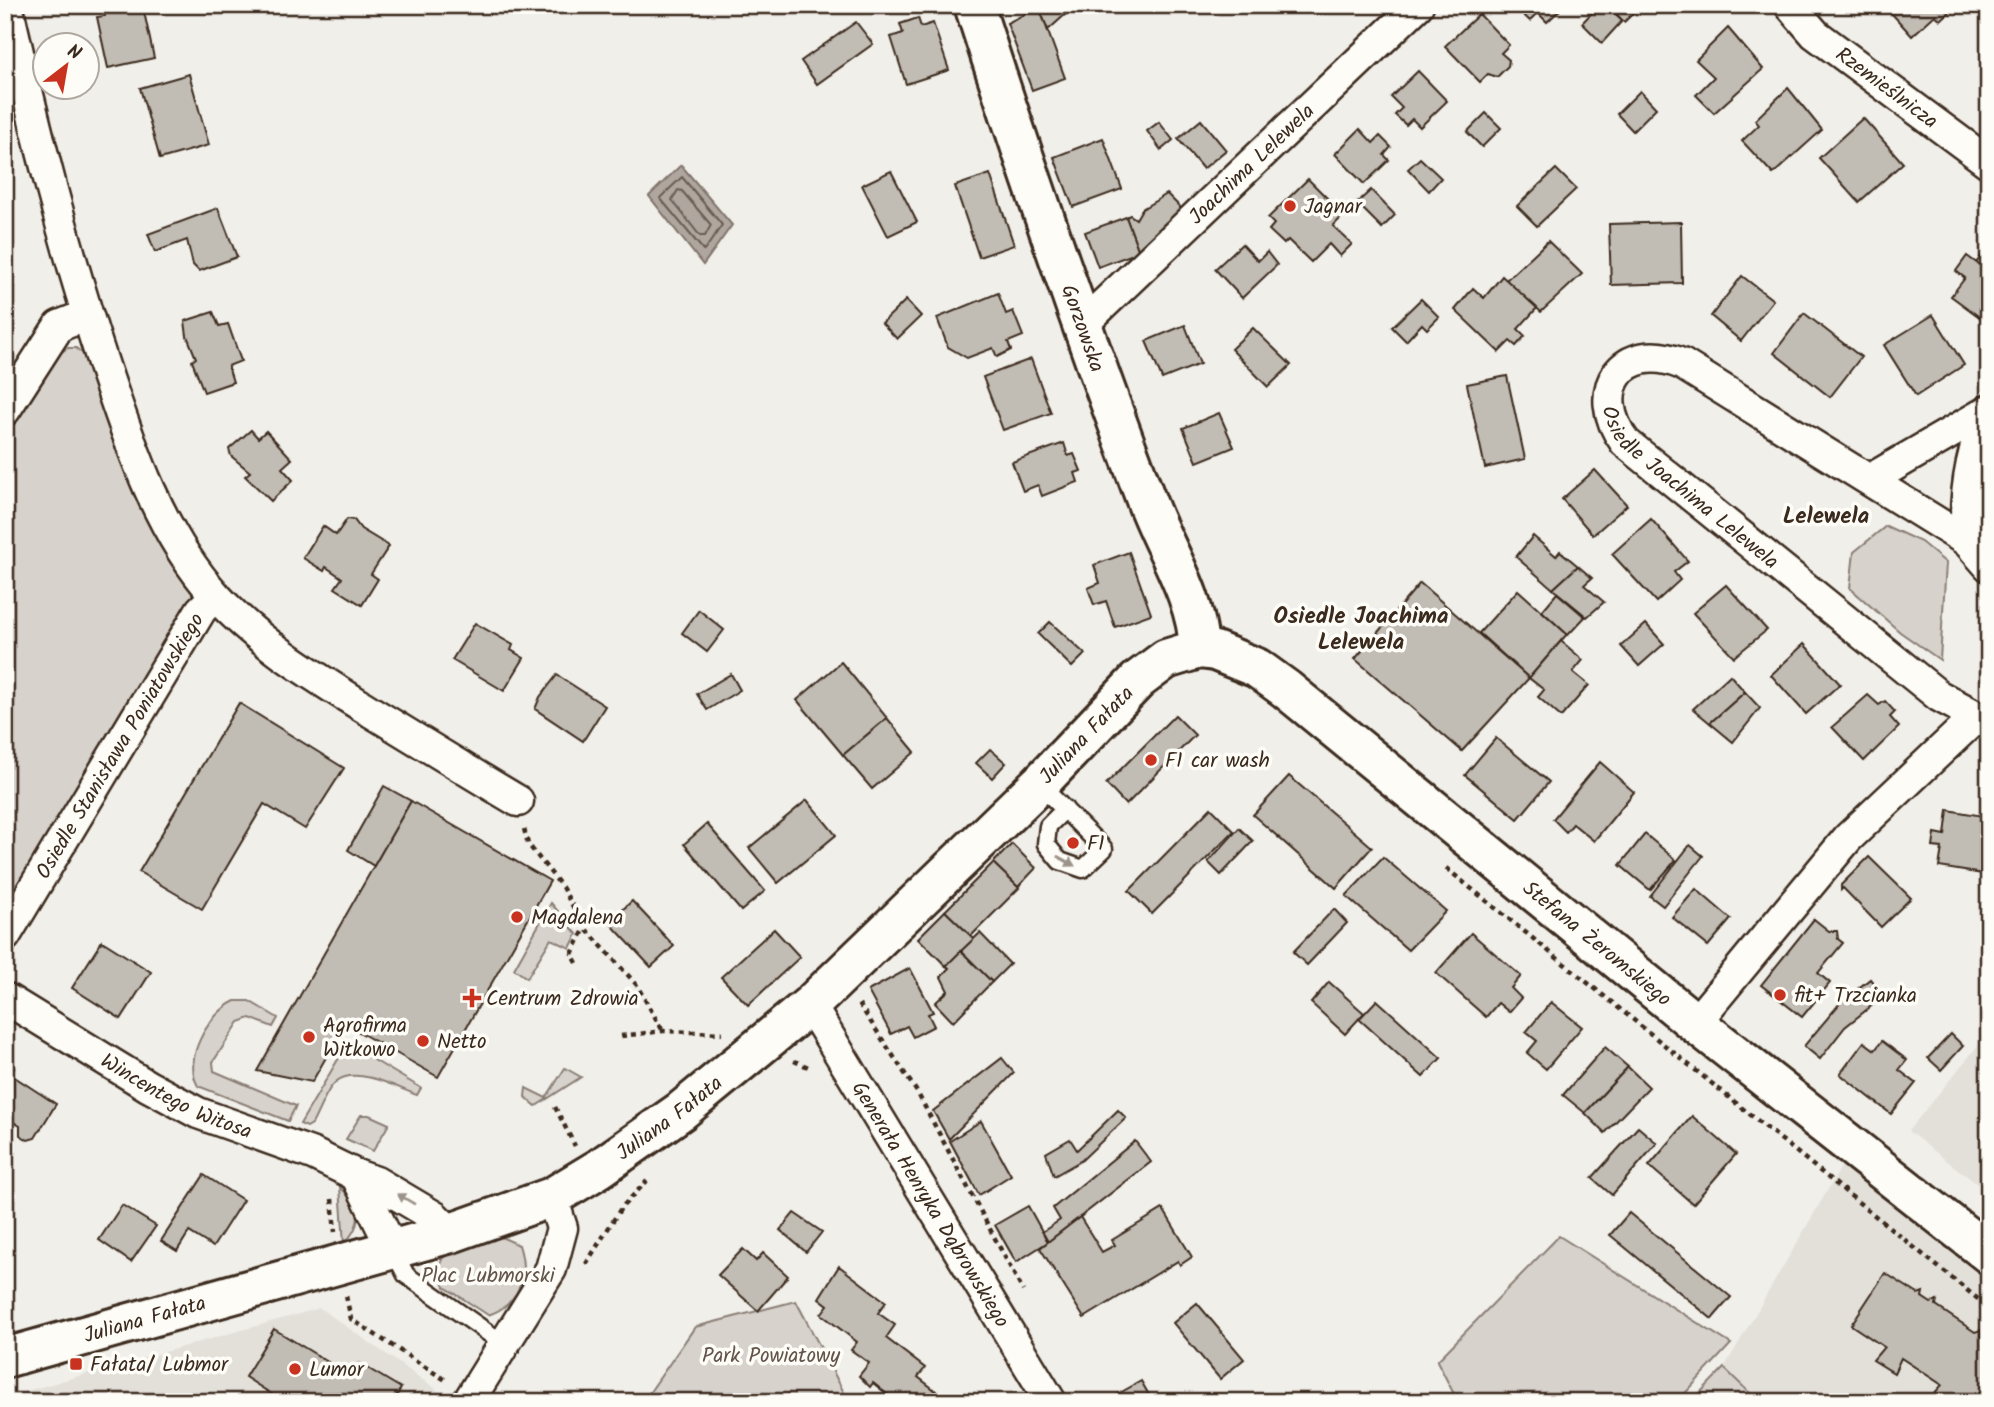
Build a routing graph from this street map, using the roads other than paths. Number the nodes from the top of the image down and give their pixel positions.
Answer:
1 (7, 5) edge
2 (974, 5) edge
3 (1418, 5) edge
4 (1790, 5) edge
5 (1989, 163) edge
6 (87, 315) junction
7 (1084, 323) junction
8 (5, 410) edge
9 (1988, 410) edge
10 (1871, 479) junction
11 (1967, 541) junction
12 (1989, 566) edge
13 (215, 596) junction
14 (1199, 649) junction
15 (1982, 721) edge
16 (517, 802) road end
17 (5, 936) edge
18 (5, 998) edge
19 (810, 1005) junction
20 (1695, 1023) junction
21 (344, 1169) junction
22 (552, 1197) junction
23 (450, 1233) junction
24 (393, 1250) junction
25 (1989, 1254) edge
26 (504, 1344) junction
27 (5, 1358) edge
28 (470, 1399) edge
29 (1051, 1402) edge

1 - 6 street
2 - 7 main road, Gorzowska
3 - 7 street, Joachima Lelewela
4 - 5 street, Rzemieślnicza
6 - 8 street
6 - 13 street
7 - 14 main road, Gorzowska
9 - 10 street
9 - 11 street
10 - 11 street, Osiedle Joachima Lelewela
10 - 15 street, Osiedle Joachima Lelewela
11 - 12 street, Osiedle Joachima Lelewela
13 - 16 street
13 - 17 street, Osiedle Stanisława Poniatowskiego
14 - 19 main road, Juliana Fałata
14 - 20 main road, Stefana Żeromskiego
15 - 20 street
18 - 21 street, Wincentego Witosa
19 - 22 main road, Juliana Fałata
19 - 29 street, Generała Henryka Dąbrowskiego
20 - 25 main road, Stefana Żeromskiego
23 -> 21 street, Wincentego Witosa
21 - 24 street
22 - 23 main road, Juliana Fałata
22 - 26 street
23 - 24 main road, Juliana Fałata
24 - 26 lane
24 - 27 main road, Juliana Fałata
26 - 28 street

